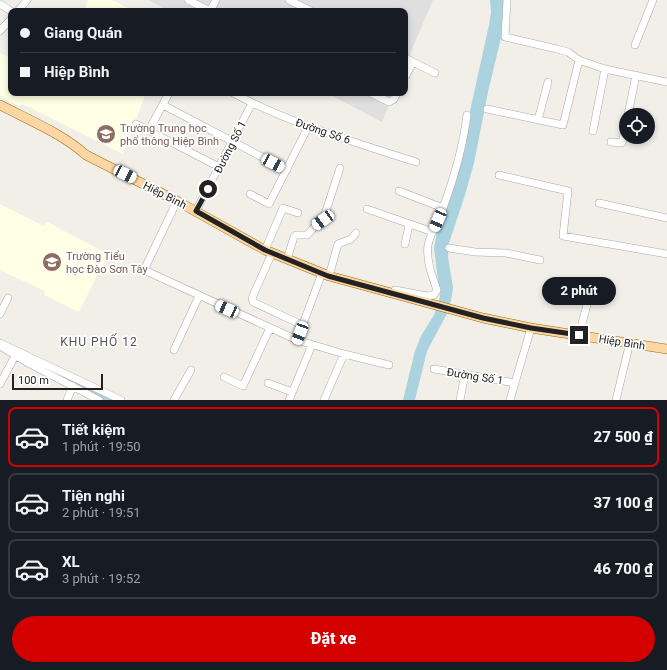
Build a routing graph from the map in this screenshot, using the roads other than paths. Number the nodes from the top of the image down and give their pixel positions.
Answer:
1 (27, 0) edge
2 (188, 0) edge
3 (289, 0) edge
4 (507, 0) edge
5 (653, 0) edge
6 (20, 8) edge
7 (204, 8) edge
8 (305, 8) edge
9 (8, 22) edge
10 (0, 31) edge
11 (634, 45) dead end
12 (408, 60) edge
13 (579, 60) junction
14 (413, 62) junction
15 (605, 69) junction
16 (408, 72) edge
17 (436, 74) dead end
18 (636, 75) junction
19 (548, 82) dead end
20 (667, 82) edge
21 (168, 96) edge
22 (239, 96) edge
23 (376, 96) edge
24 (396, 96) edge
25 (252, 103) junction
26 (0, 105) edge
27 (163, 105) junction
28 (629, 108) edge
29 (487, 109) dead end
30 (467, 115) dead end
31 (538, 120) junction
32 (136, 124) dead end
33 (308, 127) junction
34 (148, 130) junction
35 (593, 131) dead end
36 (232, 142) junction
37 (611, 142) dead end
38 (619, 143) edge
39 (416, 162) dead end
40 (219, 167) junction
41 (340, 168) dead end
42 (287, 170) junction
43 (499, 175) dead end
44 (399, 192) dead end
45 (250, 194) dead end
46 (177, 201) junction
47 (598, 203) dead end
48 (443, 208) junction
49 (367, 209) dead end
50 (196, 211) junction
51 (298, 213) dead end
52 (667, 218) edge
53 (409, 225) junction
54 (433, 232) junction
55 (356, 234) dead end
56 (405, 244) dead end
57 (449, 248) dead end
58 (269, 251) junction
59 (667, 254) edge
60 (287, 259) junction
61 (540, 260) dead end
62 (325, 275) junction
63 (381, 291) junction
64 (198, 296) junction
65 (589, 297) dead end
66 (8, 298) dead end
67 (0, 314) edge
68 (302, 325) junction
69 (270, 328) junction
70 (531, 328) junction
71 (579, 335) junction
72 (297, 340) junction
73 (630, 342) junction
74 (0, 343) edge
75 (312, 345) junction
76 (0, 346) edge
77 (667, 349) edge
78 (174, 350) dead end
79 (344, 354) junction
80 (15, 356) junction
81 (389, 366) dead end
82 (434, 369) dead end
83 (190, 370) dead end
84 (466, 374) junction
85 (224, 377) dead end
86 (268, 383) dead end
87 (515, 383) junction
88 (0, 384) edge
89 (73, 386) junction
90 (292, 392) junction
91 (67, 400) edge
92 (99, 400) edge
93 (121, 400) edge
94 (174, 400) edge
95 (289, 400) edge
96 (324, 400) edge
97 (460, 400) edge
98 (510, 400) edge
99 (616, 400) edge

1 - 6 street
2 - 7 street
3 - 8 street
4 - 13 street
5 - 11 street
9 - 10 street
12 - 14 street
13 - 15 street
13 - 31 street
14 - 16 street
14 - 17 street
15 - 18 street
15 - 35 street
18 - 20 street
18 - 28 street
19 - 31 street
21 - 27 street
22 - 25 street, Đường Số 6
23 - 24 street
25 - 33 street, Đường Số 6
25 - 36 street, Đường Số 1
26 - 46 main road, Hiệp Bình
27 - 34 street
27 - 36 street
29 - 31 street
30 - 48 street
32 - 34 street
33 - 39 street, Đường Số 6
33 - 42 street
34 - 40 street
36 - 40 street, Đường Số 1
36 - 42 street
37 - 38 street
40 - 50 street, Đường Số 1
41 - 60 street
42 - 45 street
43 - 59 street
44 - 48 street
46 - 50 main road, Hiệp Bình
46 - 64 street
47 - 52 street
48 - 54 street
49 - 53 street
50 - 58 main road, Hiệp Bình
51 - 58 street
53 - 54 street
53 - 56 street
54 - 63 street
55 - 62 street
57 - 61 street
58 - 60 main road, Hiệp Bình
58 - 68 street
60 - 62 main road, Hiệp Bình
62 - 63 main road, Hiệp Bình
62 - 68 street
63 - 70 main road, Hiệp Bình
64 - 69 street
64 - 78 street
65 - 71 street
66 - 67 street
68 - 72 street
69 - 72 street
69 - 85 street
70 - 71 main road, Hiệp Bình
70 - 87 street
71 - 73 main road, Hiệp Bình
72 - 75 street
73 - 77 main road, Hiệp Bình
73 - 99 street
74 - 93 street
75 - 79 street
75 - 90 street
76 - 80 street
79 - 81 street
79 - 96 street
80 - 88 street
80 - 89 street
82 - 84 street, Đường Số 1
83 - 94 street
84 - 87 street, Đường Số 1
84 - 97 street
86 - 90 street
87 - 98 street
89 - 91 street
89 - 92 street
90 - 95 street

